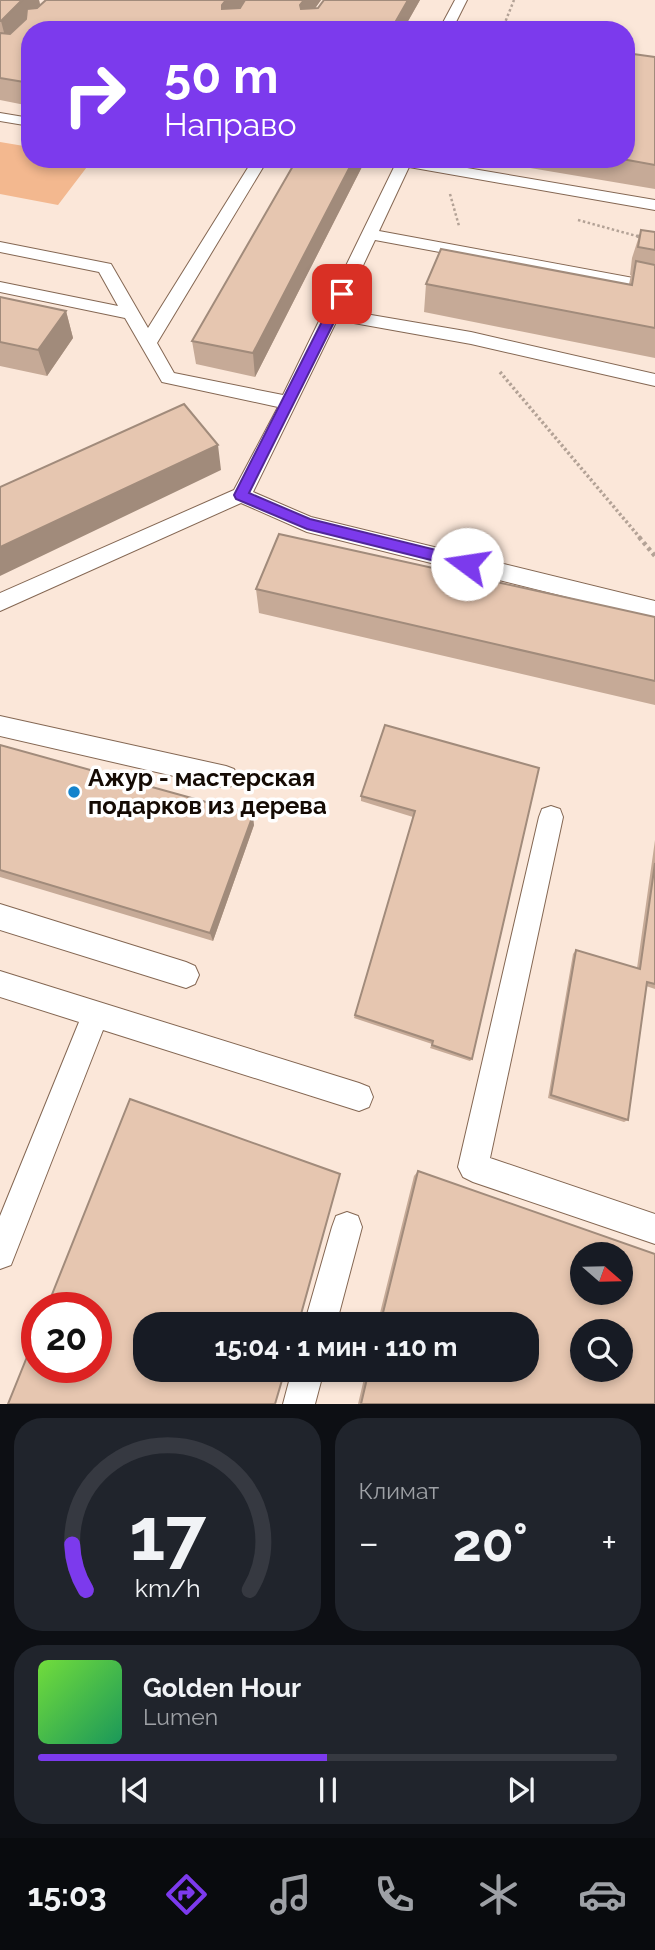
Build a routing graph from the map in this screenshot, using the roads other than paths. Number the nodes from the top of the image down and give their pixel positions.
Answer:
1 (461, 0) edge
2 (450, 21) edge
3 (0, 117) edge
4 (21, 120) edge
5 (256, 168) edge
6 (400, 168) edge
7 (443, 168) edge
8 (655, 205) edge
9 (370, 234) junction
10 (0, 247) edge
11 (0, 287) edge
12 (655, 287) edge
13 (131, 314) junction
14 (332, 314) junction
15 (148, 343) junction
16 (655, 380) edge
17 (289, 403) junction
18 (241, 495) junction
19 (0, 602) edge
20 (655, 610) edge
21 (0, 726) edge
22 (226, 777) dead end
23 (551, 817) dead end
24 (0, 917) edge
25 (187, 975) dead end
26 (0, 984) edge
27 (96, 1014) junction
28 (359, 1097) dead end
29 (347, 1227) dead end
30 (655, 1229) edge
31 (0, 1254) edge
32 (324, 1312) edge
33 (305, 1382) edge
34 (299, 1404) edge

1 - 2 lane
3 - 4 lane
5 - 15 lane
6 - 9 lane
7 - 8 lane
9 - 12 lane
9 - 14 lane
10 - 13 lane
11 - 13 lane
13 - 15 lane
14 - 16 lane
14 - 17 lane
15 - 17 lane
17 - 18 lane
18 - 19 lane
18 - 20 lane
21 - 22 lane
23 - 30 lane
24 - 25 lane
26 - 27 lane
27 - 28 lane
27 - 31 lane
29 - 32 lane
33 - 34 lane

